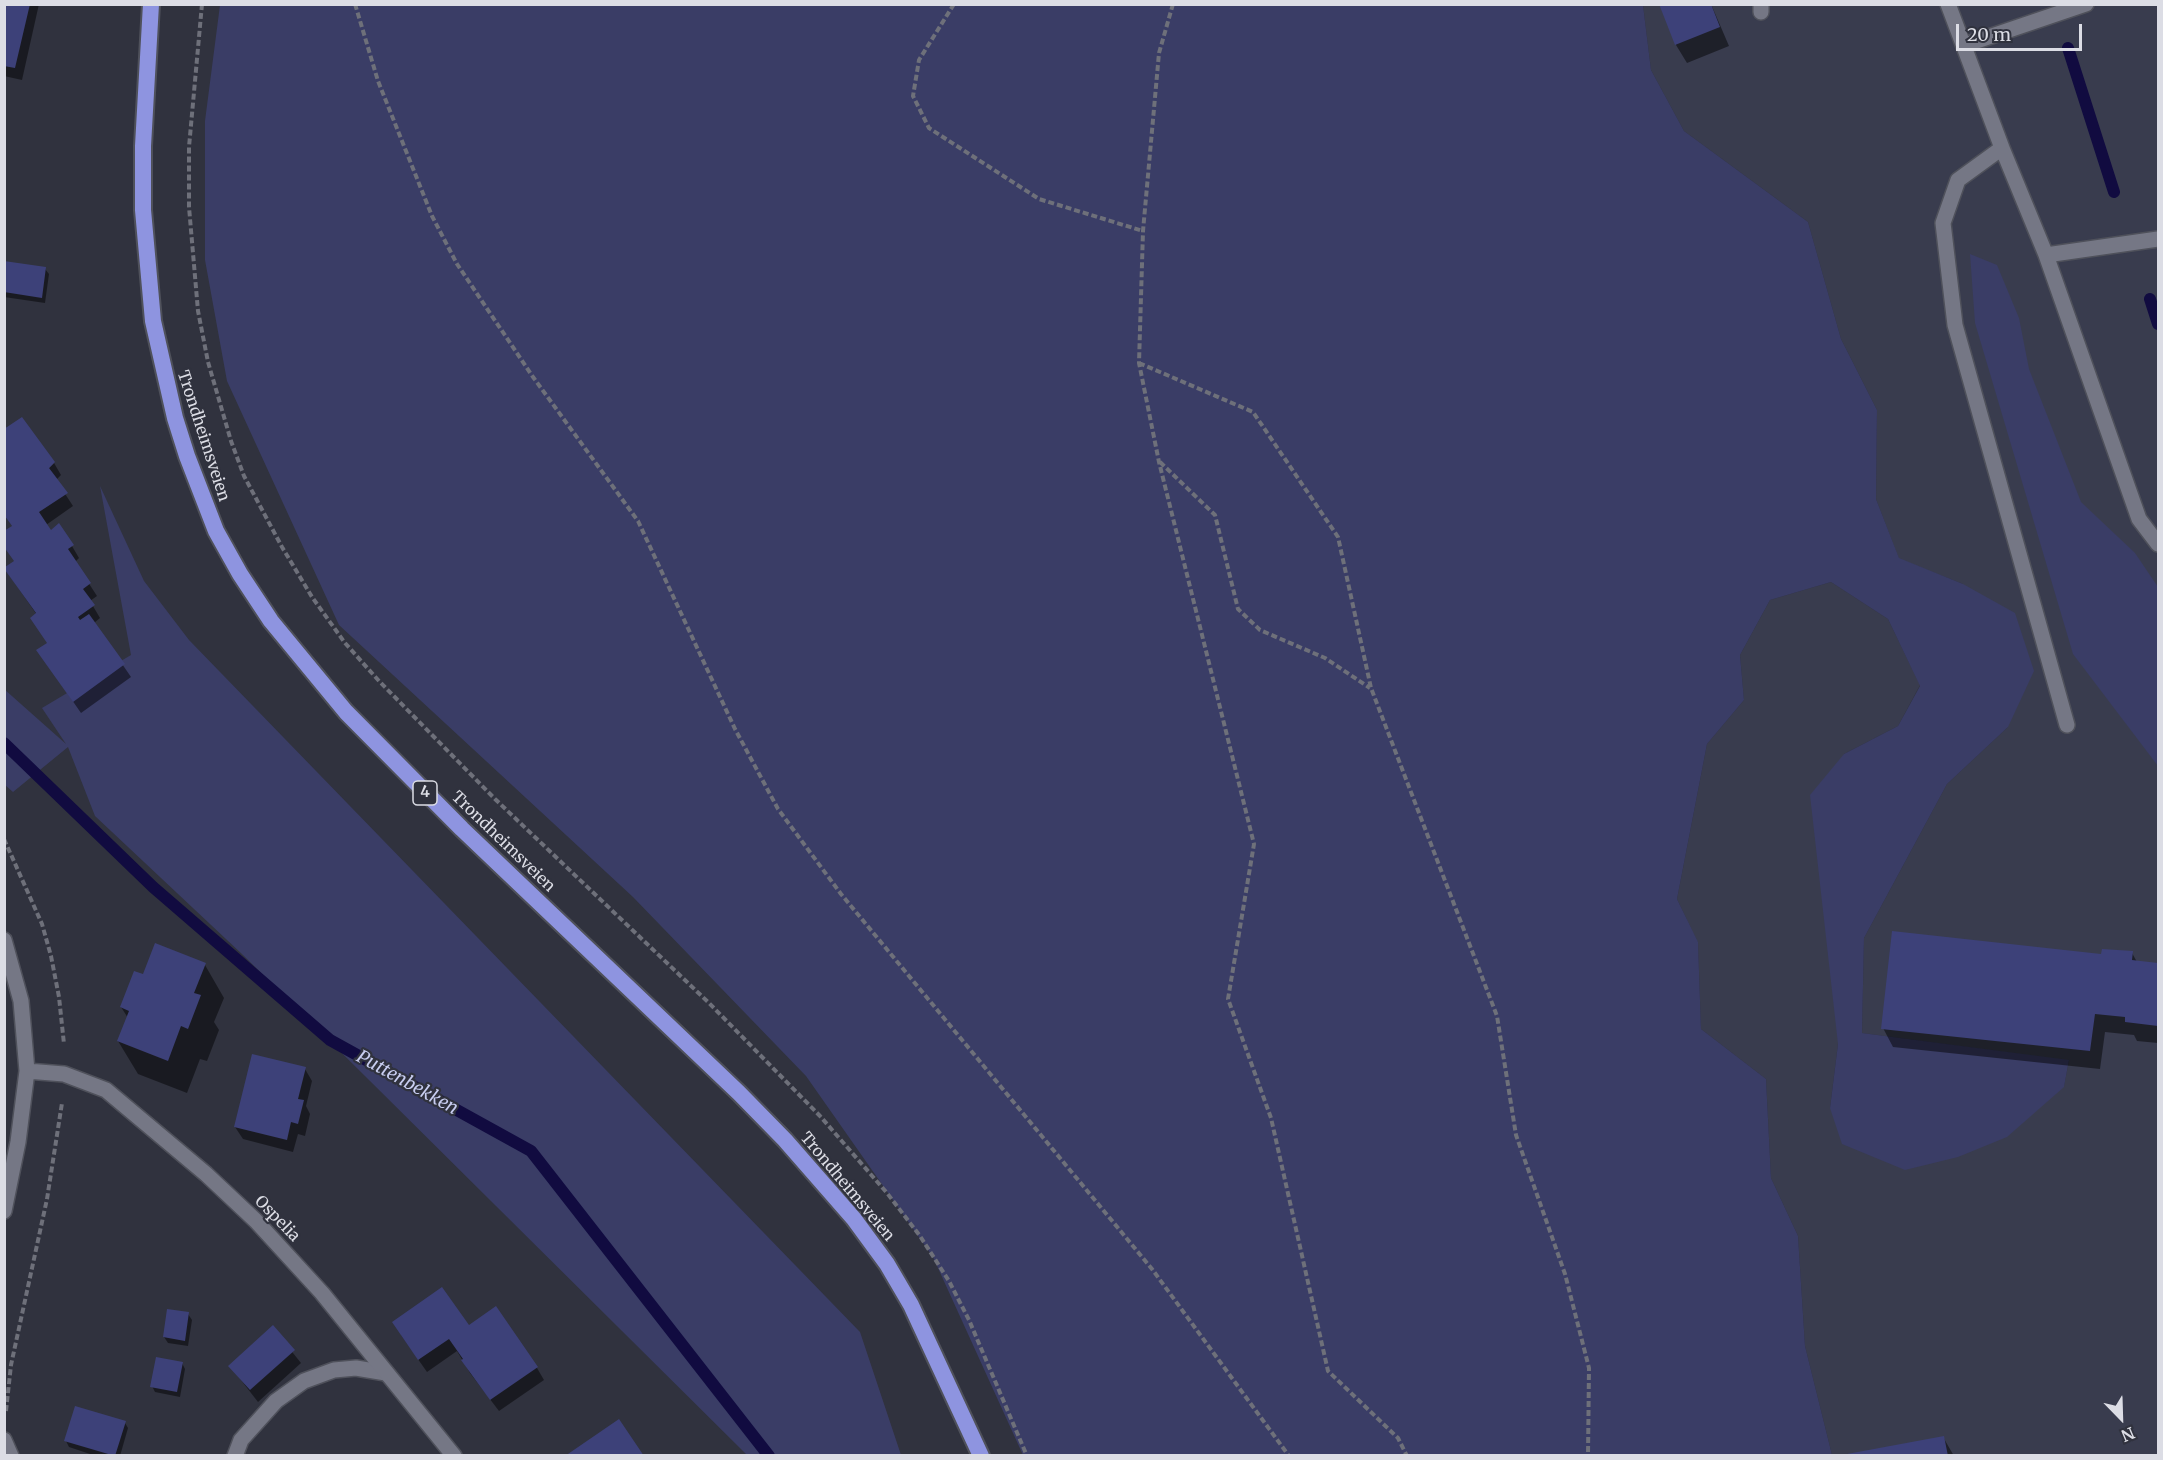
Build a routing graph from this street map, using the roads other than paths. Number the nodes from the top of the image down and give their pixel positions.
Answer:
1 (151, 4) edge
2 (1948, 4) edge
3 (2086, 4) edge
4 (1965, 45) junction
5 (2002, 148) junction
6 (2158, 239) edge
7 (2046, 255) junction
8 (2158, 544) edge
9 (2067, 726) dead end
10 (4, 940) edge
11 (27, 1071) junction
12 (4, 1211) edge
13 (386, 1373) junction
14 (4, 1440) edge
15 (10, 1455) edge
16 (235, 1455) edge
17 (454, 1455) edge
18 (981, 1455) edge

1 - 18 highway, Trondheimsveien / 4
2 - 4 street
3 - 4 street
4 - 5 street
5 - 7 street
5 - 9 street
6 - 7 street
7 - 8 street
10 - 11 street
11 - 12 street
11 - 13 street, Ospelia
13 - 16 street
13 - 17 street, Ospelia
14 - 15 street

